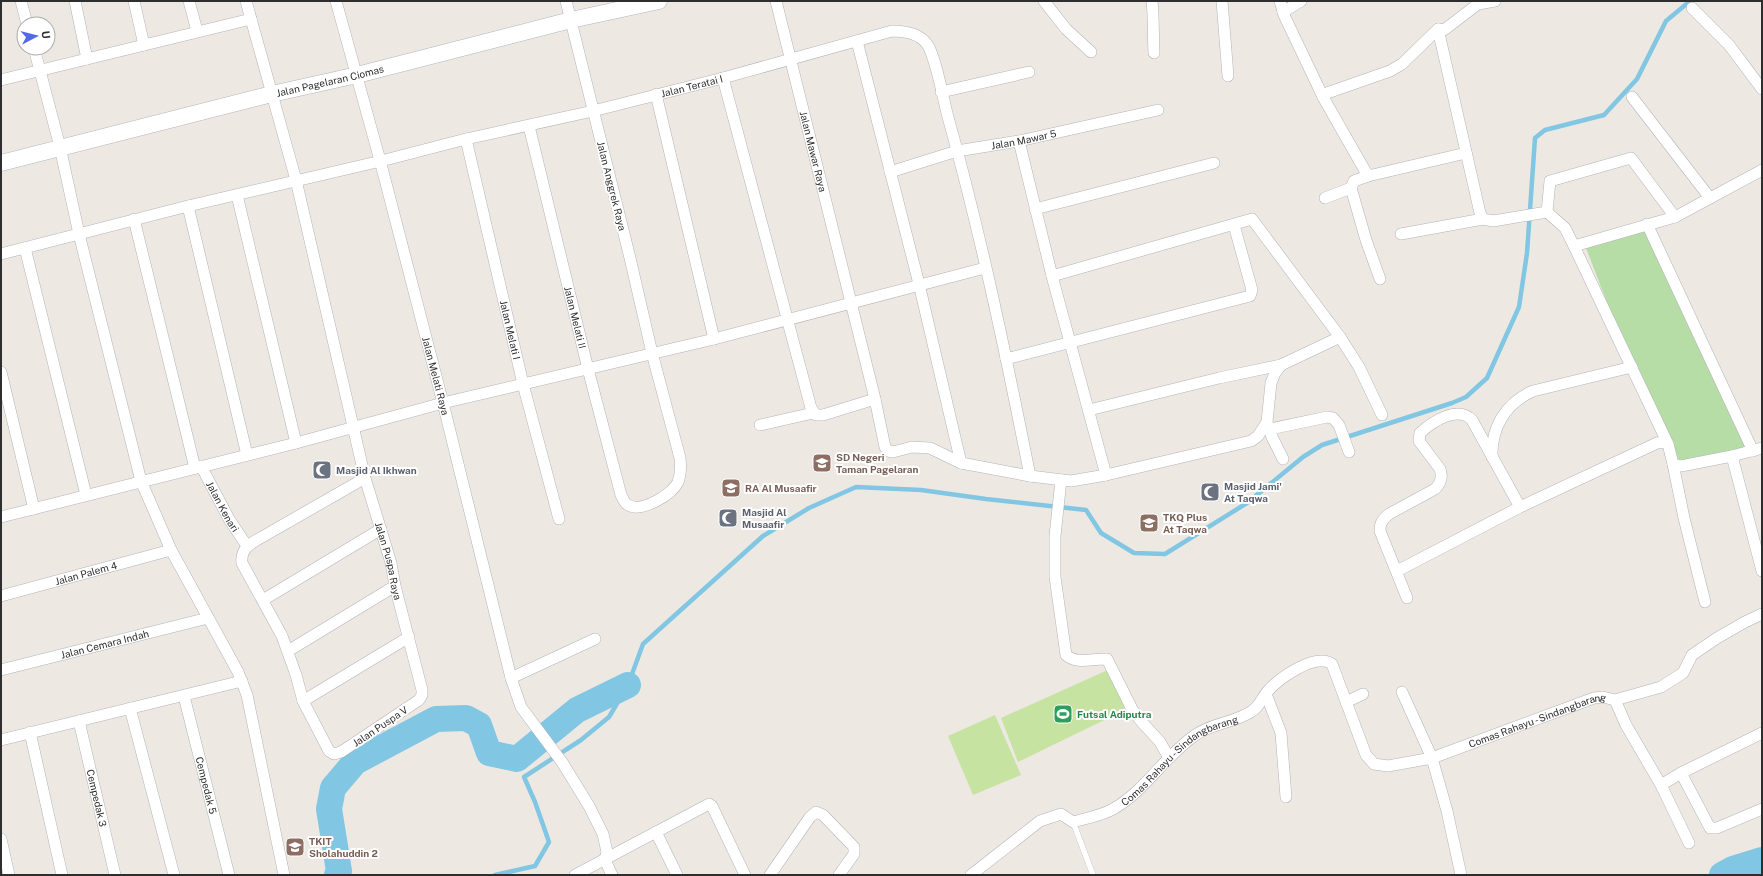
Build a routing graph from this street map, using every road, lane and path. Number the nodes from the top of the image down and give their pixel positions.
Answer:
1 (21, 1) edge
2 (75, 1) edge
3 (134, 1) edge
4 (189, 1) edge
5 (246, 1) edge
6 (336, 1) edge
7 (566, 1) edge
8 (659, 1) edge
9 (776, 1) edge
10 (1044, 1) edge
11 (1152, 1) edge
12 (1222, 1) edge
13 (1280, 1) edge
14 (1301, 1) edge
15 (1495, 1) edge
16 (1479, 3) edge
17 (1692, 8) dead end
18 (1283, 12) junction
19 (25, 16) edge
20 (251, 20) junction
21 (571, 20) junction
22 (1438, 28) junction
23 (197, 31) junction
24 (857, 41) junction
25 (144, 45) junction
26 (1091, 52) dead end
27 (1154, 53) dead end
28 (36, 56) edge
29 (87, 59) junction
30 (791, 59) junction
31 (40, 70) junction
32 (1029, 72) dead end
33 (357, 75) junction
34 (1228, 76) dead end
35 (723, 78) junction
36 (1, 80) edge
37 (1762, 89) edge
38 (941, 92) junction
39 (272, 94) junction
40 (656, 94) junction
41 (1323, 97) junction
42 (1632, 97) dead end
43 (1158, 110) dead end
44 (593, 111) junction
45 (529, 126) junction
46 (466, 139) junction
47 (1018, 141) junction
48 (60, 147) junction
49 (958, 151) junction
50 (1466, 153) junction
51 (380, 161) junction
52 (1, 163) edge
53 (1214, 163) dead end
54 (1762, 170) edge
55 (890, 172) junction
56 (1368, 176) junction
57 (296, 180) junction
58 (1351, 188) junction
59 (237, 195) junction
60 (1324, 198) dead end
61 (1710, 198) junction
62 (188, 206) junction
63 (1035, 209) junction
64 (1544, 213) junction
65 (1675, 217) junction
66 (134, 219) junction
67 (1483, 219) junction
68 (1647, 224) junction
69 (1234, 225) junction
70 (80, 234) junction
71 (1401, 234) dead end
72 (1574, 246) junction
73 (25, 248) junction
74 (1, 254) edge
75 (985, 268) junction
76 (1052, 276) junction
77 (1380, 279) dead end
78 (919, 284) junction
79 (851, 302) junction
80 (786, 320) junction
81 (1340, 337) junction
82 (714, 339) junction
83 (1070, 341) junction
84 (652, 353) junction
85 (1006, 359) junction
86 (1281, 365) junction
87 (1632, 367) junction
88 (588, 369) junction
89 (1, 372) edge
90 (523, 384) junction
91 (875, 399) junction
92 (444, 402) junction
93 (1089, 410) junction
94 (813, 412) junction
95 (1382, 415) dead end
96 (760, 425) dead end
97 (1268, 426) junction
98 (352, 427) junction
99 (296, 443) junction
100 (1668, 444) junction
101 (1348, 447) dead end
102 (1757, 449) edge
103 (247, 455) junction
104 (1732, 456) junction
105 (1283, 459) dead end
106 (1492, 459) junction
107 (960, 463) junction
108 (1673, 464) junction
109 (198, 467) junction
110 (1106, 475) junction
111 (1030, 476) junction
112 (365, 478) junction
113 (1061, 480) junction
114 (141, 481) junction
115 (86, 495) junction
116 (630, 506) joint
117 (1520, 507) junction
118 (34, 509) junction
119 (1, 517) edge
120 (559, 519) dead end
121 (381, 529) junction
122 (248, 546) junction
123 (171, 550) junction
124 (1397, 571) junction
125 (1762, 571) edge
126 (395, 586) junction
127 (1, 596) edge
128 (1407, 598) dead end
129 (263, 600) junction
130 (1705, 602) dead end
131 (1762, 614) edge
132 (208, 618) junction
133 (409, 637) junction
134 (595, 639) dead end
135 (288, 651) junction
136 (1, 670) edge
137 (511, 678) junction
138 (242, 682) junction
139 (1402, 692) dead end
140 (1266, 694) junction
141 (1363, 694) dead end
142 (422, 695) joint
143 (184, 696) junction
144 (1614, 700) junction
145 (303, 701) junction
146 (1346, 702) junction
147 (130, 708) junction
148 (79, 721) junction
149 (30, 732) junction
150 (1762, 733) edge
151 (1, 740) edge
152 (1169, 758) junction
153 (1432, 758) junction
154 (1681, 773) junction
155 (1661, 785) junction
156 (1286, 797) dead end
157 (1762, 809) edge
158 (1073, 822) junction
159 (656, 832) junction
160 (1, 838) edge
161 (1689, 843) dead end
162 (605, 860) junction
163 (284, 873) edge
164 (9, 875) edge
165 (62, 875) edge
166 (114, 875) edge
167 (174, 875) edge
168 (229, 875) edge
169 (575, 875) edge
170 (612, 875) edge
171 (677, 875) edge
172 (745, 875) edge
173 (770, 875) edge
174 (839, 875) edge
175 (972, 875) edge
176 (1093, 875) edge
177 (1461, 875) edge

1 - 19 street
2 - 29 street
3 - 25 street
4 - 23 street
5 - 20 street, Jalan Puspa Raya
6 - 33 street, Jalan Melati Raya
7 - 21 street, Jalan Anggrek Raya
8 - 21 main road, Jalan Pagelaran Ciomas
9 - 30 street, Jalan Mawar Raya
10 - 26 street
11 - 27 street
12 - 34 street
13 - 18 street
14 - 18 street
15 - 16 street
16 - 22 street
17 - 37 street
18 - 41 street
20 - 23 street
20 - 39 street, Jalan Puspa Raya
21 - 33 main road, Jalan Pagelaran Ciomas
21 - 44 street, Jalan Anggrek Raya
22 - 41 street
22 - 50 street
23 - 25 street
24 - 30 street, Jalan Teratai I
24 - 38 street, Jalan Teratai I
24 - 55 street
25 - 29 street
28 - 31 street
29 - 31 street
30 - 35 street, Jalan Teratai I
30 - 79 street, Jalan Mawar Raya
31 - 36 street
31 - 48 street
32 - 38 street
33 - 39 main road, Jalan Pagelaran Ciomas
33 - 51 street, Jalan Melati Raya
35 - 40 street, Jalan Teratai I
35 - 80 street
38 - 49 street, Jalan Teratai I
39 - 48 main road, Jalan Pagelaran Ciomas
39 - 57 street, Jalan Puspa Raya
40 - 44 street, Jalan Teratai I
40 - 82 street
41 - 56 street
42 - 61 street
43 - 47 street, Jalan Mawar 5
44 - 45 street, Jalan Teratai I
44 - 84 street, Jalan Anggrek Raya
45 - 46 street, Jalan Teratai I
45 - 88 street, Jalan Melati II
46 - 51 street, Jalan Teratai I
46 - 90 street, Jalan Melati I
47 - 49 street, Jalan Mawar 5
47 - 63 street
48 - 52 main road, Jalan Pagelaran Ciomas
48 - 70 street
49 - 55 street, Jalan Mawar 5
49 - 75 street, Jalan Teratai I
50 - 56 street
50 - 67 street
51 - 57 street, Jalan Teratai I
51 - 92 street, Jalan Melati Raya
53 - 63 street
54 - 61 street
55 - 78 street
56 - 58 street
57 - 59 street, Jalan Teratai I
57 - 98 street, Jalan Puspa Raya
58 - 60 street
58 - 77 street
59 - 62 street, Jalan Teratai I
59 - 99 street
61 - 65 street
62 - 66 street, Jalan Teratai I
62 - 103 street
63 - 76 street
64 - 65 street
64 - 67 street
64 - 72 street
65 - 68 street
66 - 70 street, Jalan Teratai I
66 - 109 street, Jalan Kenari
67 - 71 street
68 - 72 street
68 - 102 street
69 - 76 street
69 - 81 street
69 - 83 street
70 - 73 street, Jalan Teratai I
70 - 114 street
72 - 87 street
73 - 74 street, Jalan Teratai I
73 - 115 street
75 - 78 street
75 - 85 street, Jalan Teratai I
76 - 83 street
78 - 79 street
78 - 107 street
79 - 80 street
79 - 91 street, Jalan Mawar Raya
80 - 82 street
80 - 94 street
81 - 86 street
81 - 95 street
82 - 84 street
83 - 85 street
83 - 93 street
84 - 88 street
84 - 116 street, Jalan Anggrek Raya
85 - 111 street, Jalan Teratai I
86 - 93 street
86 - 97 street
87 - 100 street
87 - 106 street
88 - 90 street
88 - 116 street, Jalan Melati II
89 - 118 street
90 - 92 street
90 - 120 street, Jalan Melati I
91 - 94 street
91 - 107 street, Jalan Mawar Raya
92 - 98 street
92 - 137 street, Jalan Melati Raya
93 - 110 street
94 - 96 street
97 - 101 street
97 - 105 street
97 - 110 street
98 - 99 street
98 - 112 street, Jalan Puspa Raya
99 - 103 street
100 - 108 street
100 - 117 street
102 - 104 street
103 - 109 street
104 - 108 street
104 - 125 street
106 - 117 street
106 - 124 street
107 - 111 street
108 - 130 street
109 - 114 street
109 - 122 street, Jalan Kenari
110 - 113 street
111 - 113 street
112 - 121 street, Jalan Puspa Raya
112 - 122 street
113 - 152 street
114 - 115 street
114 - 123 street
115 - 118 street
117 - 124 street
118 - 119 street
121 - 126 street, Jalan Puspa Raya
121 - 129 street
122 - 129 street
123 - 127 street, Jalan Palem 4
123 - 132 street
124 - 128 street
126 - 133 street, Jalan Puspa Raya
126 - 135 street
129 - 135 street
131 - 144 street, Comas Rahayu - Sindangbarang
132 - 136 street, Jalan Cemara Indah
132 - 138 street
133 - 142 street, Jalan Puspa Raya
133 - 145 street
134 - 137 street
135 - 145 street
137 - 162 street, Jalan Melati Raya
138 - 143 street
138 - 163 street
139 - 153 street
140 - 146 street, Comas Rahayu - Sindangbarang
140 - 152 street, Comas Rahayu - Sindangbarang
140 - 156 street
141 - 146 street
142 - 145 street, Jalan Puspa V
143 - 147 street
143 - 168 street, Cempedak 5
144 - 153 street, Comas Rahayu - Sindangbarang
144 - 155 street
146 - 153 street, Comas Rahayu - Sindangbarang
147 - 148 street
147 - 167 street
148 - 149 street
148 - 166 street, Cempedak 3
149 - 151 street
149 - 165 street
150 - 154 street
152 - 158 street, Comas Rahayu - Sindangbarang
153 - 177 street
154 - 155 street
154 - 157 street
155 - 161 street
158 - 175 street
158 - 176 lane
159 - 162 street
159 - 171 street
159 - 172 street
160 - 164 street
162 - 169 street
162 - 170 street
173 - 174 street

